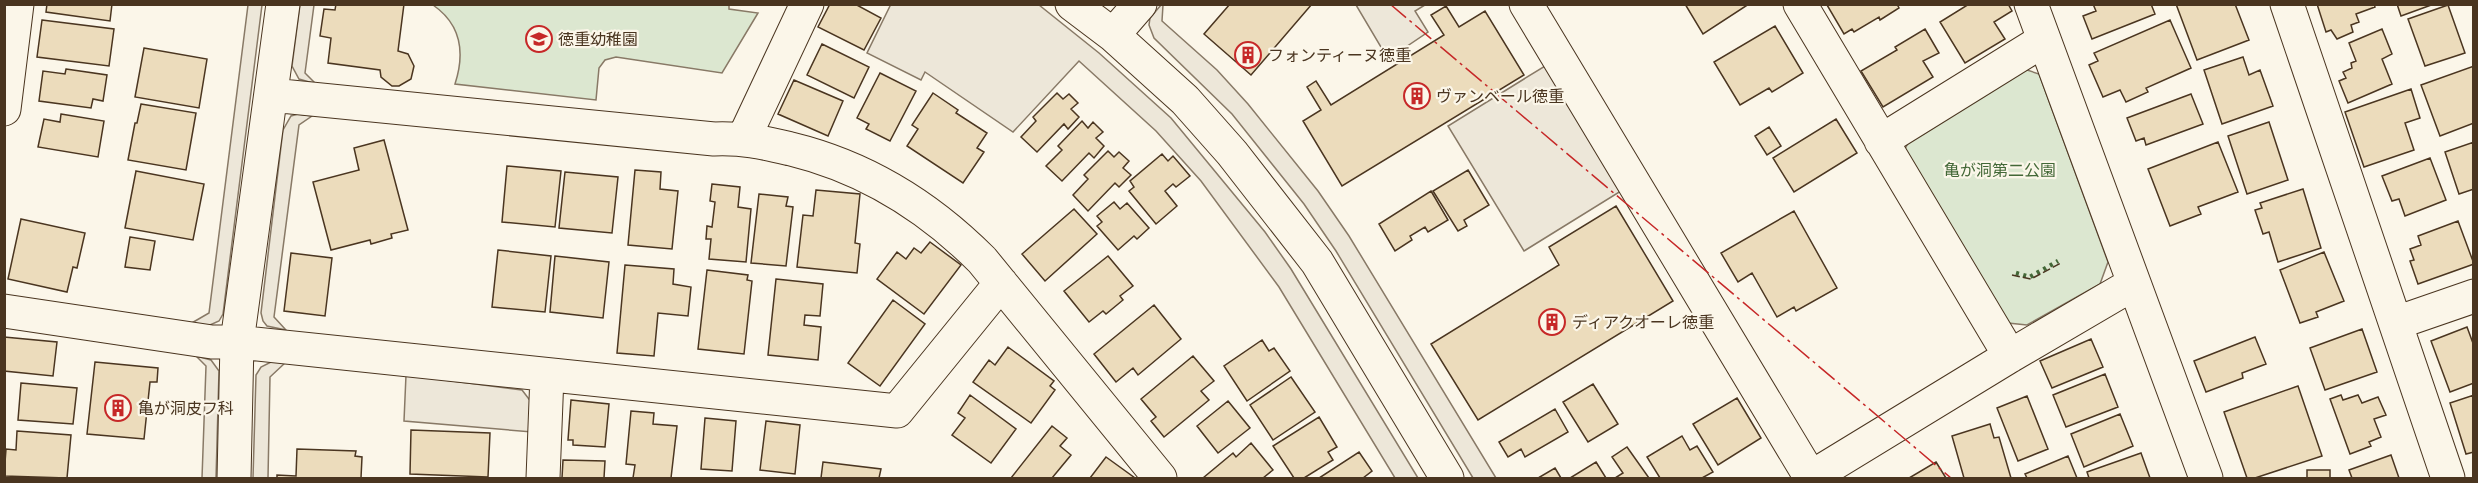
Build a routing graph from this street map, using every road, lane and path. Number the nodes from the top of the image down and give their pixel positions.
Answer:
1 (17, 4) edge
2 (283, 4) edge
3 (807, 4) edge
4 (1072, 4) edge
5 (1140, 4) edge
6 (1526, 4) edge
7 (1800, 4) edge
8 (2031, 4) edge
9 (2287, 4) edge
10 (1113, 35) junction
11 (2044, 40) junction
12 (271, 95) junction
13 (4, 109) edge
14 (744, 138) junction
15 (1881, 141) junction
16 (1001, 284) junction
17 (2133, 284) junction
18 (2474, 296) edge
19 (4, 311) edge
20 (2396, 323) junction
21 (237, 342) junction
22 (2010, 356) junction
23 (547, 375) junction
24 (234, 478) edge
25 (543, 478) edge
26 (1160, 478) edge
27 (1447, 478) edge
28 (1810, 478) edge
29 (2206, 478) edge
30 (2448, 478) edge

1 - 13 street
2 - 12 street
3 - 14 street
4 - 10 street
5 - 10 street
6 - 28 street
7 - 15 street
8 - 11 street
9 - 20 street
10 - 27 street
11 - 15 street
11 - 17 street
12 - 14 street
12 - 21 street
14 - 16 street
15 - 22 street
16 - 23 street
16 - 26 street
17 - 22 street
17 - 29 street
18 - 20 street
19 - 21 street
20 - 30 street
21 - 23 street
21 - 24 street
22 - 28 street
23 - 25 street

